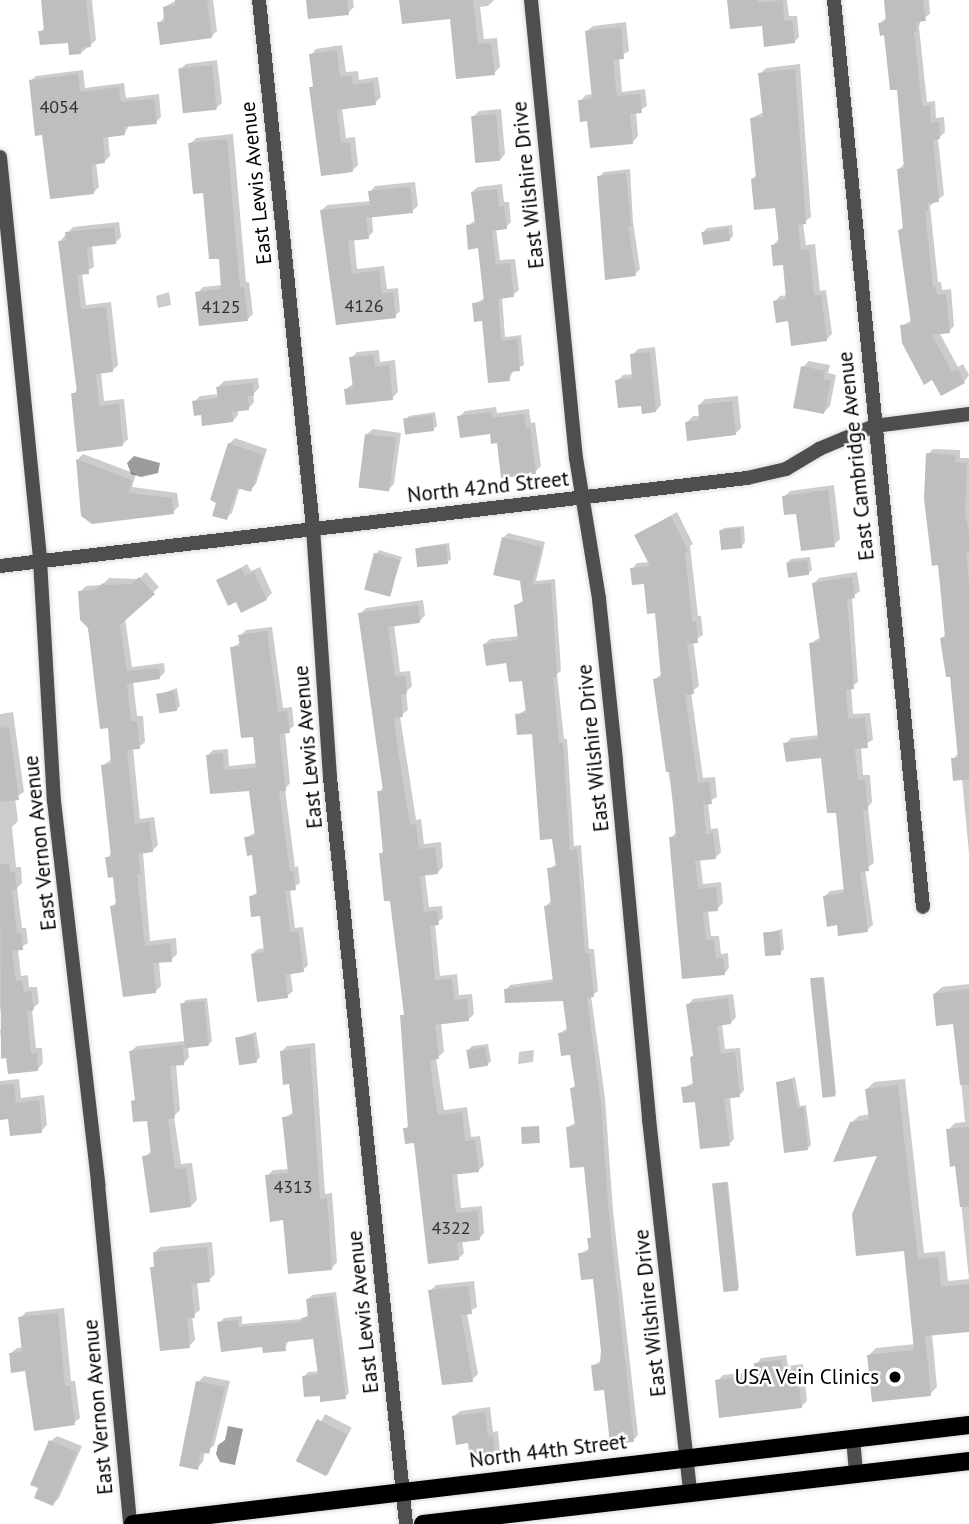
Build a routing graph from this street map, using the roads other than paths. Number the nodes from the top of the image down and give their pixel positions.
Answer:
1 (259, 0) edge
2 (531, 0) edge
3 (834, 0) edge
4 (0, 157) edge
5 (969, 414) edge
6 (874, 425) junction
7 (583, 498) junction
8 (313, 528) junction
9 (40, 560) junction
10 (0, 566) edge
11 (923, 907) dead end
12 (969, 1425) edge
13 (853, 1438) junction
14 (687, 1458) junction
15 (969, 1461) edge
16 (856, 1474) junction
17 (402, 1491) junction
18 (690, 1493) junction
19 (131, 1524) edge
20 (406, 1524) edge
21 (423, 1524) edge

1 - 8 street, East Lewis Avenue
2 - 7 street, East Wilshire Drive
3 - 6 street, East Cambridge Avenue
4 - 9 street, East Vernon Avenue
5 - 6 street, North 42nd Street
6 - 7 street, North 42nd Street
6 - 11 street, East Cambridge Avenue
7 - 8 street, North 42nd Street
7 - 14 street, East Wilshire Drive
8 - 9 street, North 42nd Street
8 - 17 street, East Lewis Avenue
9 - 10 street, North 42nd Street
9 - 19 street, East Vernon Avenue
12 - 13 main road, North 44th Street
13 - 14 main road, North 44th Street
13 - 16 street
14 - 17 main road, North 44th Street
14 - 18 street, East Wilshire Drive
15 - 16 main road
16 - 18 main road
17 - 19 main road, North 44th Street
17 - 20 street, East Lewis Avenue
18 - 21 main road

